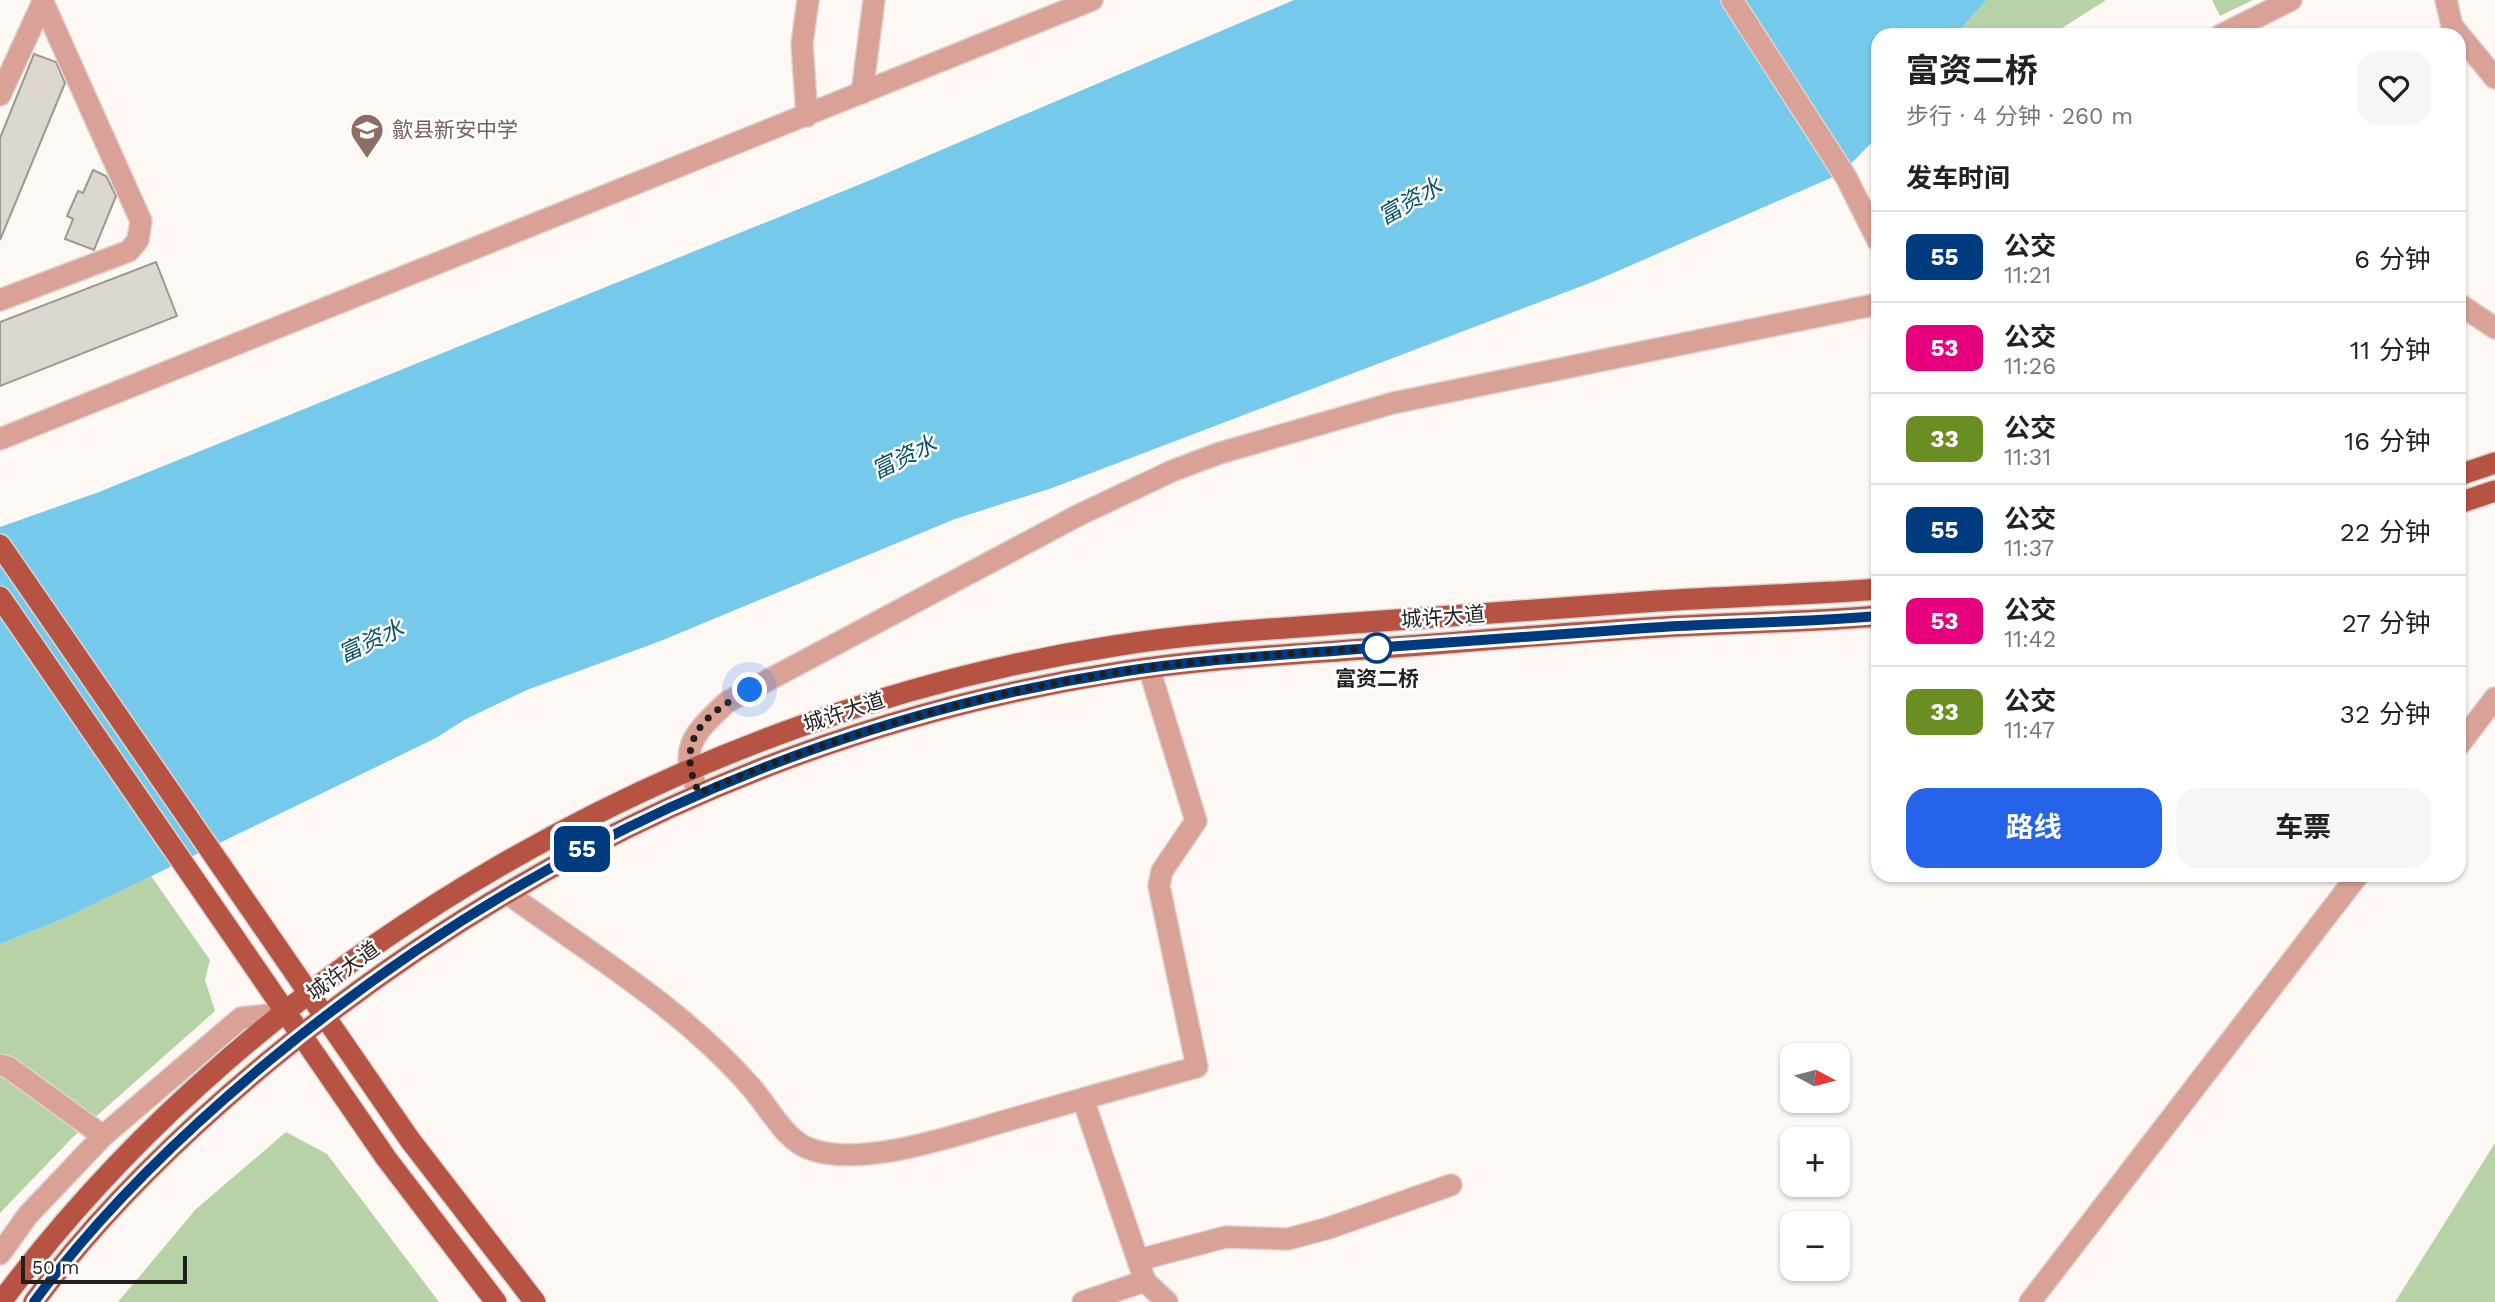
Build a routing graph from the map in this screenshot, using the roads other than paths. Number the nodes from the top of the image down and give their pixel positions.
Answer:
1 (808, 0) edge
2 (874, 0) edge
3 (1092, 0) edge
4 (1732, 0) edge
5 (2291, 0) edge
6 (2446, 0) edge
7 (43, 1) edge
8 (2235, 28) edge
9 (2454, 28) edge
10 (2466, 43) edge
11 (2495, 78) edge
12 (862, 93) junction
13 (0, 95) edge
14 (807, 116) junction
15 (1871, 227) edge
16 (0, 300) edge
17 (1871, 305) edge
18 (2466, 309) edge
19 (2495, 328) edge
20 (0, 439) edge
21 (2495, 463) edge
22 (2466, 473) edge
23 (2495, 491) edge
24 (2466, 501) edge
25 (0, 545) edge
26 (1871, 589) edge
27 (0, 597) edge
28 (1871, 616) edge
29 (1149, 668) junction
30 (2495, 698) edge
31 (2466, 736) edge
32 (688, 770) junction
33 (699, 793) junction
34 (2353, 882) edge
35 (507, 893) junction
36 (310, 995) junction
37 (286, 1013) junction
38 (325, 1017) junction
39 (301, 1035) junction
40 (0, 1065) edge
41 (1083, 1099) junction
42 (103, 1136) junction
43 (1451, 1185) dead end
44 (0, 1254) edge
45 (1138, 1260) junction
46 (1145, 1281) junction
47 (1, 1302) edge
48 (34, 1302) edge
49 (496, 1302) edge
50 (535, 1302) edge
51 (1083, 1302) edge
52 (1167, 1302) edge
53 (2030, 1302) edge

1 - 14 street
2 - 12 street
3 - 12 street
4 - 15 street
5 - 8 street
6 - 9 street
7 - 13 street
7 - 16 street
10 - 11 street
12 - 14 street
14 - 20 street
17 - 32 street
18 - 19 street
21 - 22 main road
23 - 24 main road
25 - 36 main road
26 - 32 main road, 城许大道
27 - 37 main road
28 - 29 main road, 城许大道
29 - 33 main road, 城许大道
29 - 41 street
30 - 31 street
32 - 33 street
32 - 36 main road, 城许大道
33 - 35 main road, 城许大道
34 - 53 street
35 - 38 main road, 城许大道
35 - 41 street
36 - 37 main road, 城许大道
36 - 38 main road
37 - 39 main road
37 - 42 street
37 - 47 main road, 城许大道
38 - 39 main road, 城许大道
38 - 50 main road
39 - 48 main road, 城许大道
39 - 49 main road
40 - 42 street
41 - 45 street
42 - 44 street
43 - 45 street
45 - 46 street
46 - 51 street
46 - 52 street

